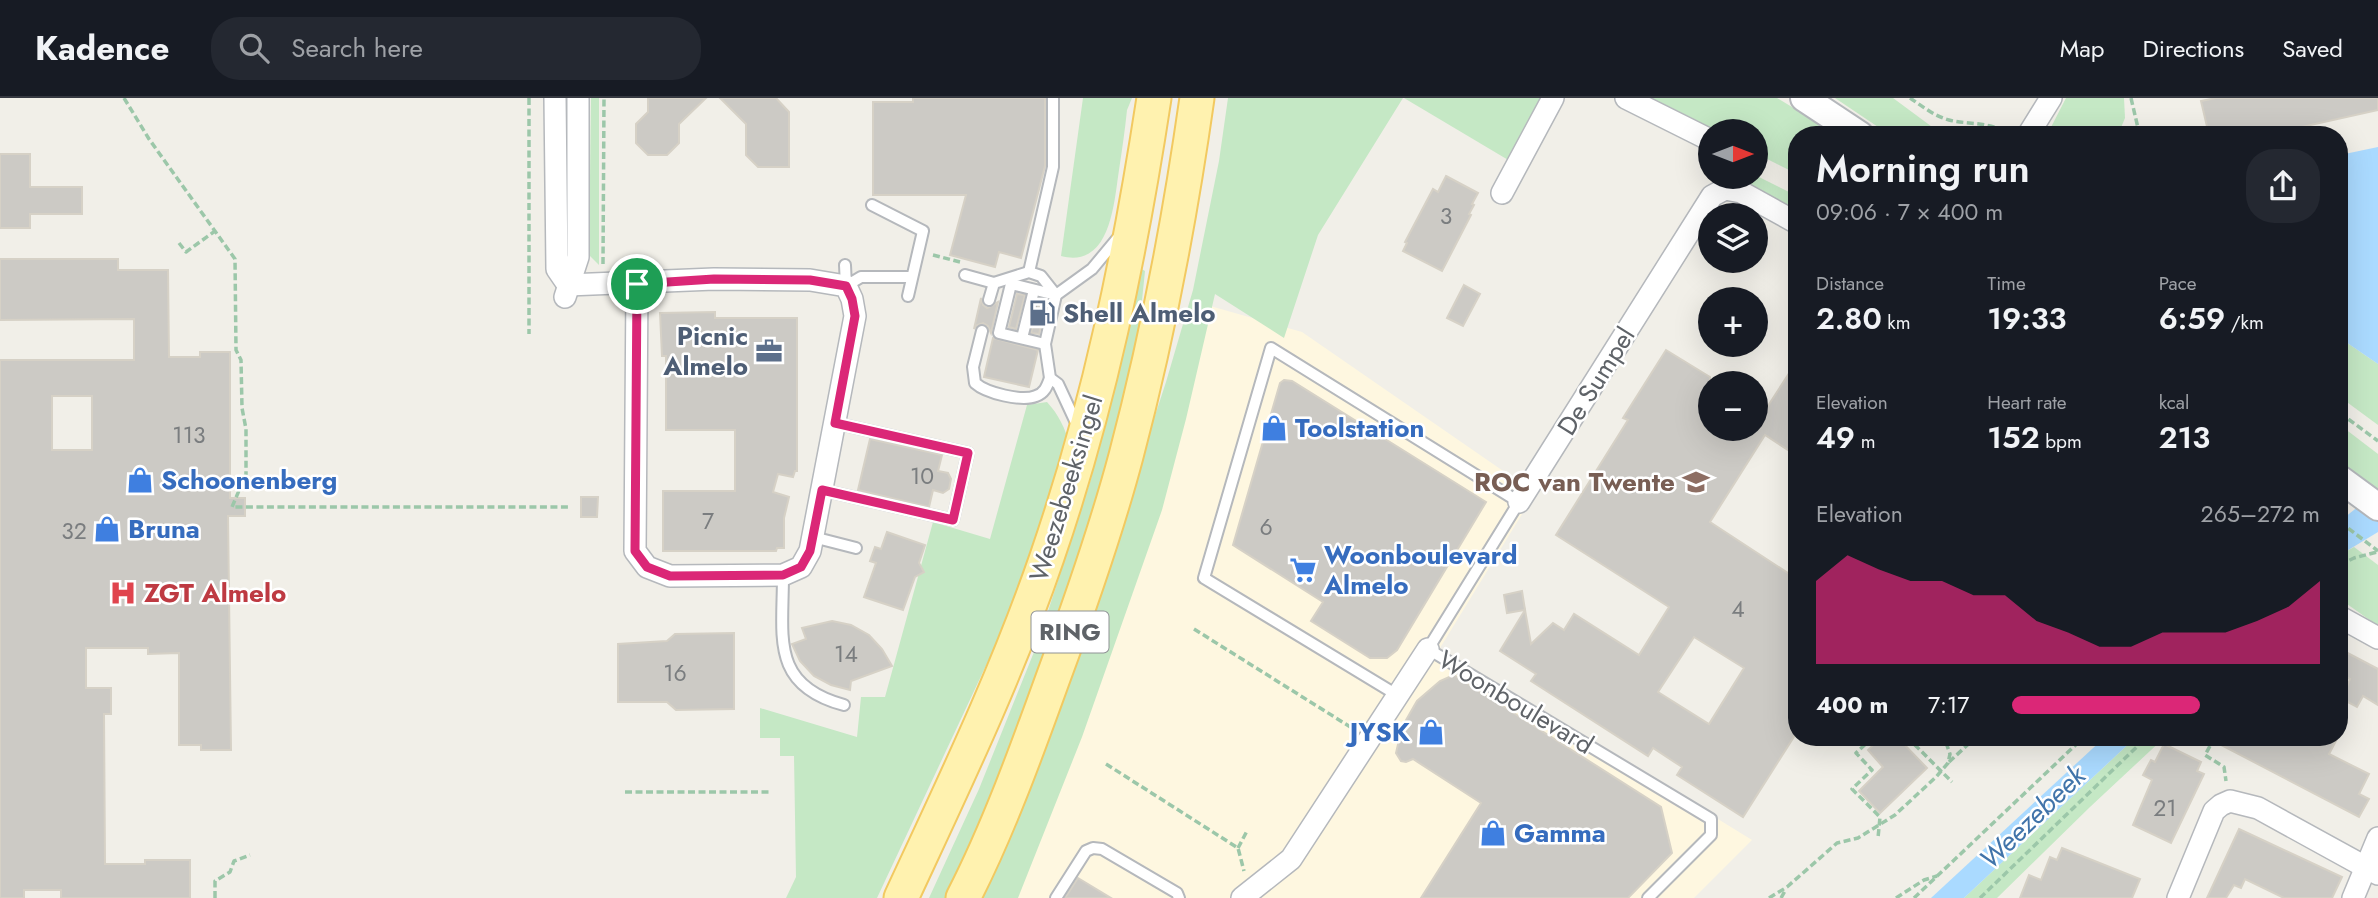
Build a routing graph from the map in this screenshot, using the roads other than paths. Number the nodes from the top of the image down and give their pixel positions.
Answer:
1 (555, 98) edge
2 (578, 98) edge
3 (1053, 98) edge
4 (1154, 98) edge
5 (1197, 98) edge
6 (1553, 98) edge
7 (1626, 98) edge
8 (1804, 98) edge
9 (2051, 98) edge
10 (1846, 126) edge
11 (2034, 126) edge
12 (1698, 134) edge
13 (1717, 189) edge
14 (1735, 189) edge
15 (1502, 193) dead end
16 (872, 205) dead end
17 (1137, 211) junction
18 (1788, 218) edge
19 (1028, 272) junction
20 (965, 275) dead end
21 (846, 276) junction
22 (910, 277) junction
23 (994, 283) junction
24 (637, 284) junction
25 (1034, 290) junction
26 (566, 292) junction
27 (1056, 295) junction
28 (908, 296) dead end
29 (989, 300) dead end
30 (982, 331) dead end
31 (1022, 338) junction
32 (1045, 344) junction
33 (1050, 378) junction
34 (835, 423) junction
35 (1084, 440) junction
36 (2348, 485) edge
37 (822, 490) junction
38 (2370, 501) edge
39 (1519, 502) junction
40 (813, 537) junction
41 (856, 548) dead end
42 (783, 575) junction
43 (2348, 621) edge
44 (2378, 638) edge
45 (1428, 649) junction
46 (1397, 695) junction
47 (844, 705) dead end
48 (2378, 838) edge
49 (2371, 871) edge
50 (901, 892) edge
51 (1246, 895) edge
52 (963, 898) edge
53 (1056, 898) edge
54 (1179, 898) edge
55 (1648, 898) edge
56 (2178, 898) edge
57 (2353, 898) edge

1 - 26 street
2 - 26 street
3 - 19 lane
4 - 17 main road, Weezebeeksingel / RING
5 - 52 main road, Weezebeeksingel / RING
6 - 15 street
7 - 12 street
8 - 10 street
9 - 11 street
13 - 39 street, De Sumpel
14 - 18 street, De Sumpel
16 - 22 lane
17 - 27 lane
17 - 35 main road, Weezebeeksingel / RING
19 - 23 lane
19 - 27 lane
20 - 23 lane
21 - 22 lane
21 - 24 street
21 - 34 street
22 - 28 lane
23 - 29 lane
24 - 26 street
24 - 42 street
25 - 27 lane
25 - 31 lane
25 - 31 lane
27 - 32 lane
30 - 33 lane
31 - 32 lane
32 - 33 lane
33 - 35 lane
34 - 37 street
34 - 37 lane
35 - 50 main road, Weezebeeksingel / RING
36 - 38 street
37 - 40 street
39 - 45 lane, De Sumpel
39 - 46 lane
40 - 41 lane
40 - 42 street
42 - 47 lane
43 - 44 street
45 - 46 street, Woonboulevard
45 - 55 lane, Woonboulevard
46 - 51 street, Woonboulevard
48 - 49 street
49 - 56 street
49 - 57 street
53 - 54 lane

